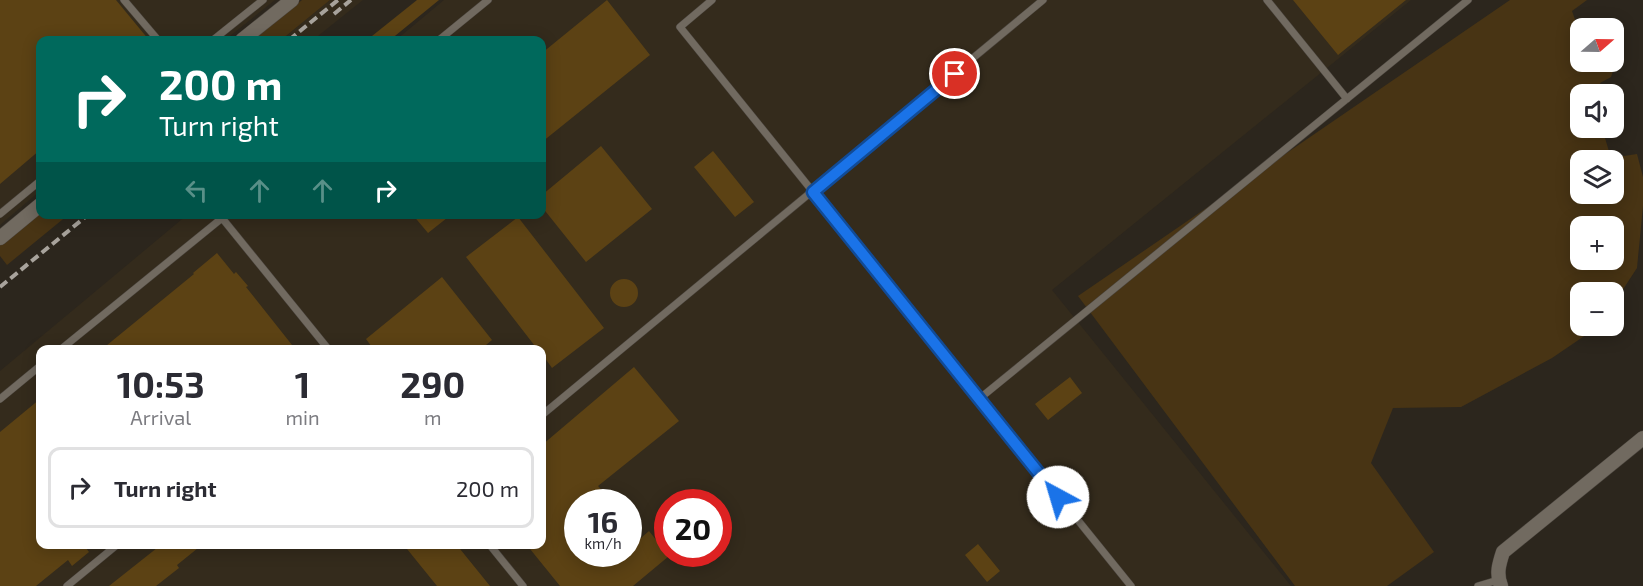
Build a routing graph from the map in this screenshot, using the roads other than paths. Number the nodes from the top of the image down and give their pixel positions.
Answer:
1 (124, 0) edge
2 (263, 0) edge
3 (292, 0) edge
4 (488, 0) edge
5 (712, 0) edge
6 (1043, 0) edge
7 (1268, 0) edge
8 (1468, 0) edge
9 (155, 36) edge
10 (218, 36) edge
11 (247, 36) edge
12 (444, 36) edge
13 (1347, 99) junction
14 (36, 184) edge
15 (813, 192) junction
16 (36, 208) edge
17 (0, 214) edge
18 (220, 219) edge
19 (226, 219) edge
20 (0, 238) edge
21 (66, 345) edge
22 (325, 345) edge
23 (36, 369) edge
24 (0, 399) edge
25 (979, 399) junction
26 (546, 412) edge
27 (1643, 438) edge
28 (112, 549) edge
29 (493, 549) edge
30 (1500, 583) edge
31 (67, 586) edge
32 (523, 586) edge
33 (1131, 586) edge
34 (1478, 586) edge

1 - 9 lane
2 - 10 lane
3 - 11 street
4 - 12 lane
5 - 15 lane
6 - 15 lane
7 - 13 lane
8 - 13 lane
13 - 25 lane
14 - 17 lane
15 - 25 lane
15 - 26 lane
16 - 20 street
18 - 21 lane
19 - 22 lane
23 - 24 lane
25 - 33 lane
27 - 30 street
28 - 31 lane
29 - 32 lane
30 - 34 lane

